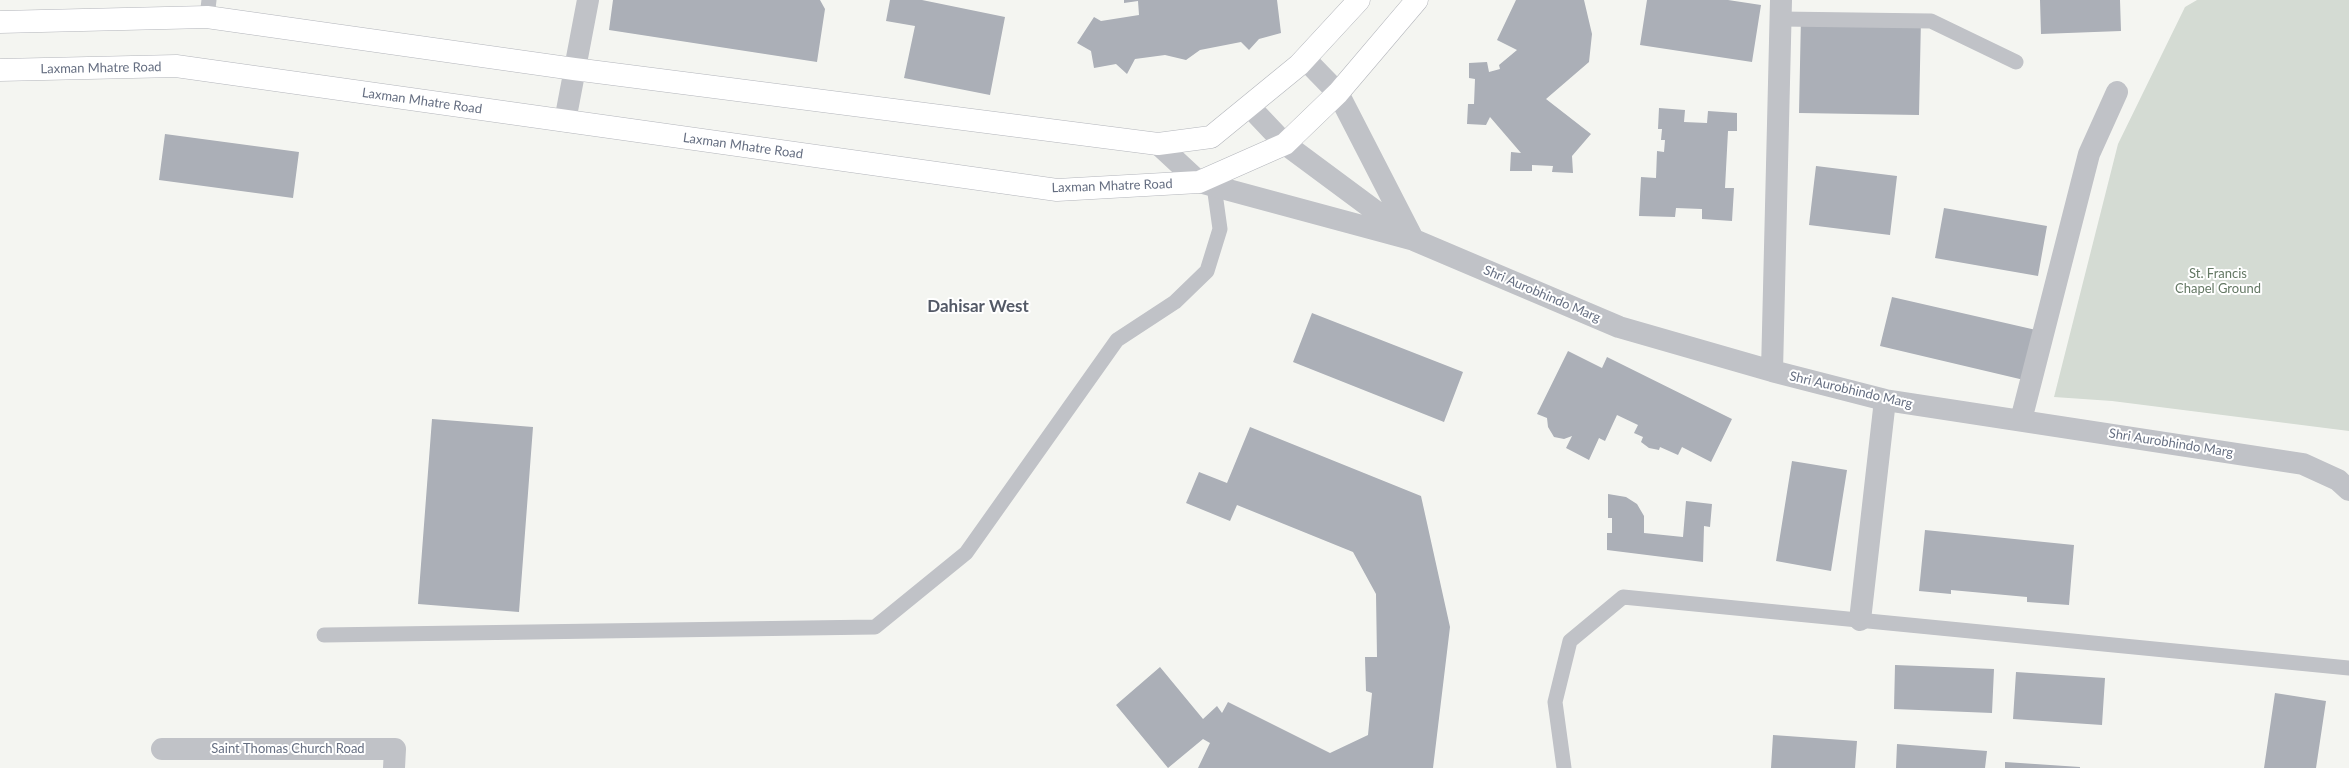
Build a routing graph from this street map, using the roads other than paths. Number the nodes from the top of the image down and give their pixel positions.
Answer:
1 (588, 0) edge
2 (1359, 0) edge
3 (1417, 0) edge
4 (208, 9) edge
5 (1781, 9) edge
6 (0, 22) edge
7 (1305, 59) junction
8 (2016, 62) dead end
9 (574, 69) junction
10 (0, 70) edge
11 (2117, 92) dead end
12 (1338, 93) junction
13 (1249, 106) junction
14 (565, 121) junction
15 (1158, 144) junction
16 (1284, 144) junction
17 (1206, 184) junction
18 (1414, 240) junction
19 (1772, 372) junction
20 (1885, 400) junction
21 (2021, 420) junction
22 (2349, 490) edge
23 (1860, 620) junction
24 (324, 635) dead end
25 (2349, 668) edge
26 (162, 749) dead end
27 (394, 768) edge
28 (1564, 768) edge

1 - 9 street
2 - 7 main road
3 - 12 main road, Laxman Mhatre Road
4 - 6 main road
4 - 9 main road
5 - 8 lane
5 - 19 street
7 - 12 street
7 - 13 main road
9 - 14 street
9 - 15 main road
10 - 14 main road, Laxman Mhatre Road
11 - 21 street
12 - 16 main road, Laxman Mhatre Road
12 - 18 street
13 - 15 main road
13 - 16 street, Shri Aurobhindo Marg
14 - 17 main road, Laxman Mhatre Road
15 - 17 street, Shri Aurobhindo Marg
16 - 17 main road, Laxman Mhatre Road
16 - 18 street, Shri Aurobhindo Marg
17 - 18 street, Shri Aurobhindo Marg
17 - 24 lane
18 - 19 street, Shri Aurobhindo Marg
19 - 20 street, Shri Aurobhindo Marg
20 - 21 street, Shri Aurobhindo Marg
20 - 23 street
21 - 22 street, Shri Aurobhindo Marg
23 - 25 lane
23 - 28 lane
26 - 27 street, Saint Thomas Church Road

